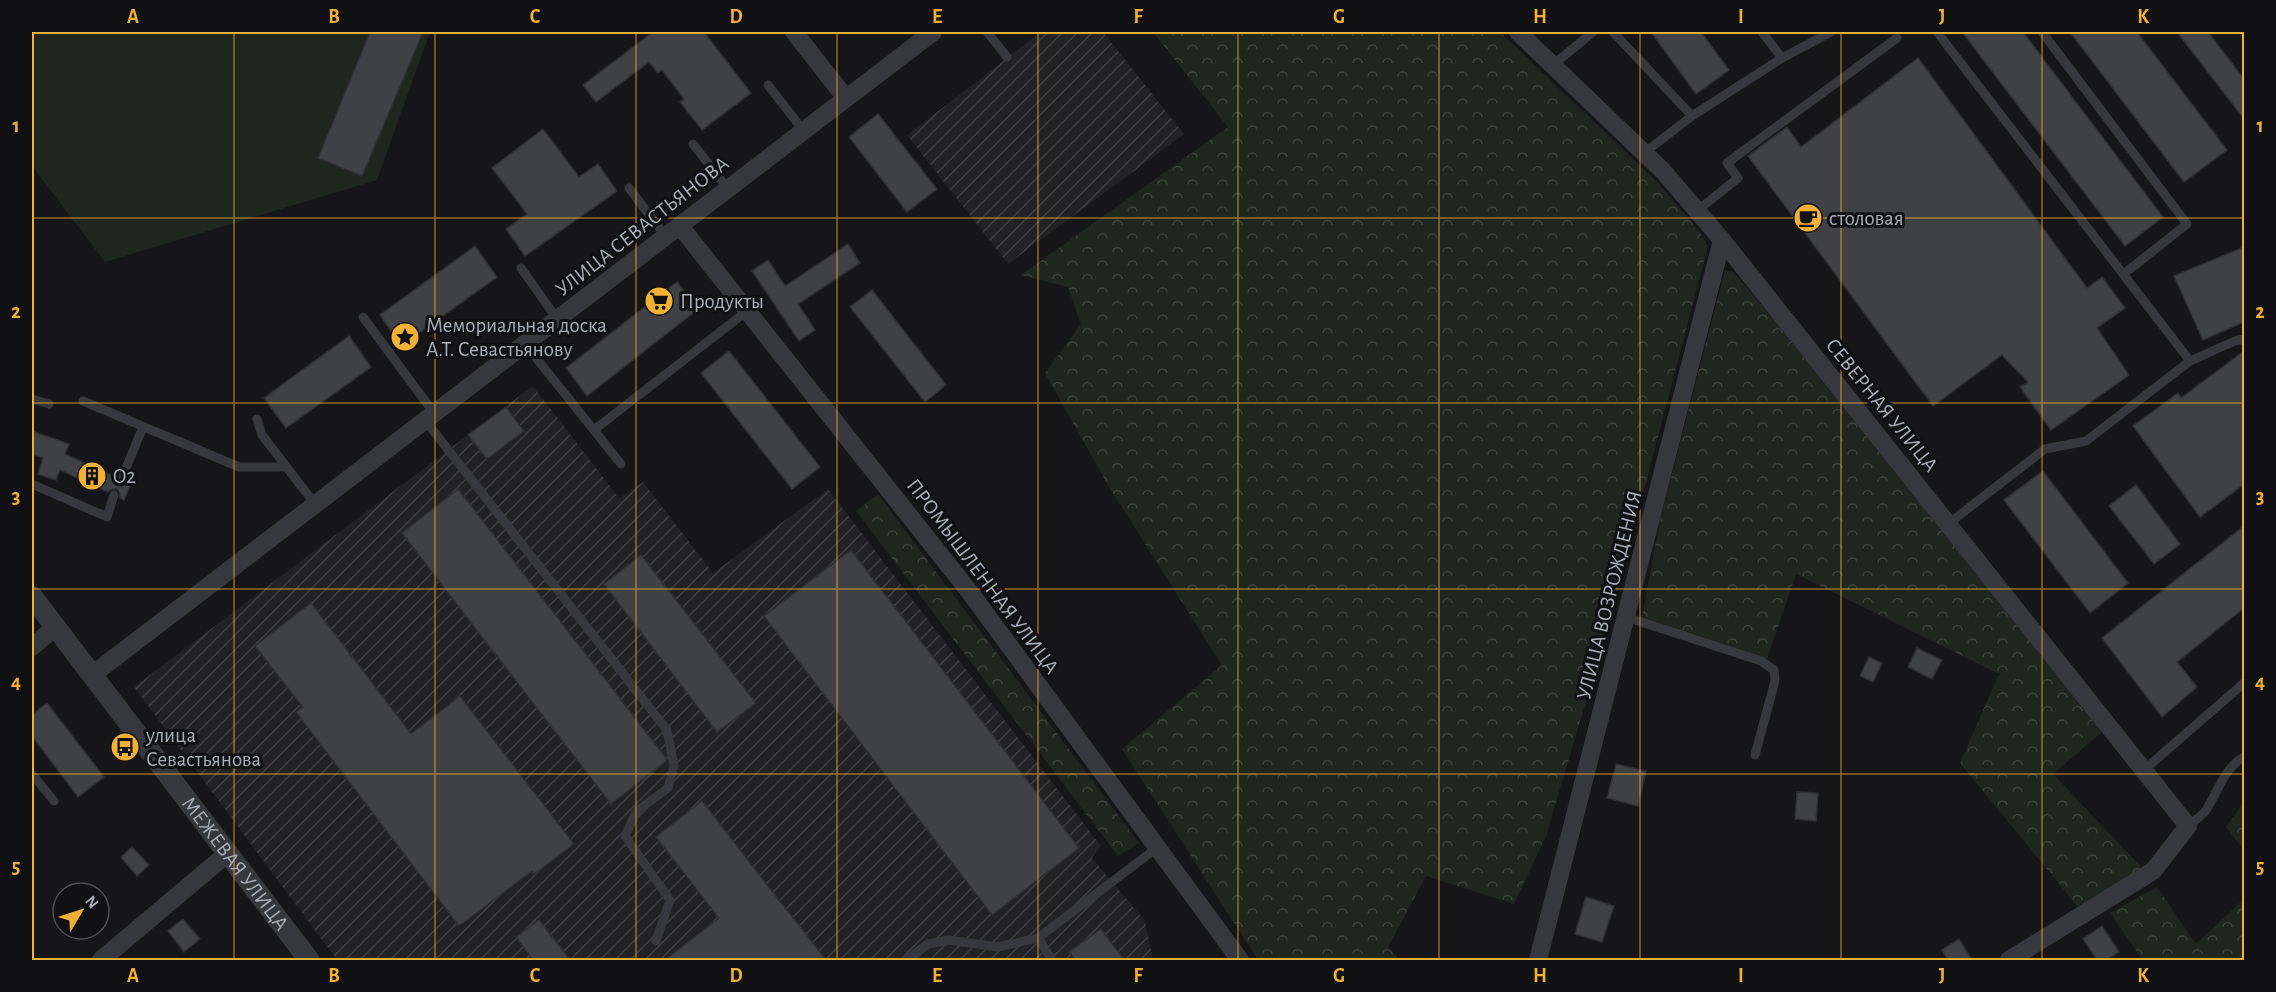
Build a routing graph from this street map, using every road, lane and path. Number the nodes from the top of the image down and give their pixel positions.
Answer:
1 (794, 32) edge
2 (933, 32) edge
3 (987, 32) edge
4 (1518, 32) edge
5 (1593, 32) edge
6 (1613, 32) edge
7 (1762, 32) edge
8 (1831, 32) edge
9 (1936, 32) edge
10 (2042, 32) edge
11 (1897, 38) dead end
12 (1007, 57) dead end
13 (1782, 58) junction
14 (1553, 65) junction
15 (768, 85) dead end
16 (845, 97) junction
17 (1692, 116) junction
18 (803, 130) junction
19 (693, 144) dead end
20 (1644, 153) junction
21 (629, 188) dead end
22 (728, 189) junction
23 (1697, 211) junction
24 (673, 231) junction
25 (1722, 240) junction
26 (521, 268) dead end
27 (2125, 273) junction
28 (747, 311) junction
29 (363, 317) dead end
30 (557, 320) junction
31 (2244, 339) edge
32 (525, 344) junction
33 (2190, 361) junction
34 (32, 399) edge
35 (83, 401) dead end
36 (49, 404) dead end
37 (430, 416) junction
38 (257, 419) dead end
39 (143, 427) junction
40 (594, 430) junction
41 (621, 464) dead end
42 (286, 467) junction
43 (121, 480) dead end
44 (32, 484) edge
45 (114, 495) dead end
46 (315, 504) junction
47 (1948, 524) junction
48 (32, 596) edge
49 (1626, 617) junction
50 (55, 627) junction
51 (32, 647) edge
52 (92, 675) junction
53 (2244, 683) edge
54 (1755, 755) dead end
55 (2244, 757) edge
56 (2144, 770) junction
57 (32, 774) edge
58 (54, 801) dead end
59 (2188, 826) junction
60 (1158, 848) junction
61 (228, 853) junction
62 (1038, 938) junction
63 (656, 941) dead end
64 (100, 960) edge
65 (309, 960) edge
66 (906, 960) edge
67 (1052, 960) edge
68 (1240, 960) edge
69 (1538, 960) edge
70 (2009, 960) edge

1 - 16 street
2 - 16 street, УЛИЦА СЕВАСТЬЯНОВА
3 - 12 lane
4 - 14 street, СЕВЕРНАЯ УЛИЦА
5 - 14 lane
6 - 17 lane
7 - 13 lane
8 - 13 lane
9 - 27 lane
10 - 27 lane
11 - 23 lane
13 - 17 lane
14 - 20 street, СЕВЕРНАЯ УЛИЦА
15 - 18 lane
16 - 18 street, УЛИЦА СЕВАСТЬЯНОВА
17 - 20 lane
18 - 22 street, УЛИЦА СЕВАСТЬЯНОВА
19 - 22 lane
20 - 23 street, СЕВЕРНАЯ УЛИЦА
21 - 24 lane
22 - 24 street, УЛИЦА СЕВАСТЬЯНОВА
23 - 25 street, СЕВЕРНАЯ УЛИЦА
24 - 28 street, ПРОМЫШЛЕННАЯ УЛИЦА
24 - 30 street, УЛИЦА СЕВАСТЬЯНОВА
25 - 47 street, СЕВЕРНАЯ УЛИЦА
25 - 49 street, УЛИЦА ВОЗРОЖДЕНИЯ
26 - 30 lane
27 - 33 lane
28 - 40 lane
28 - 60 street, ПРОМЫШЛЕННАЯ УЛИЦА
29 - 37 lane
30 - 32 street, УЛИЦА СЕВАСТЬЯНОВА
31 - 33 lane
32 - 37 street, УЛИЦА СЕВАСТЬЯНОВА
32 - 40 lane
33 - 47 lane
34 - 36 lane
35 - 39 lane
37 - 46 street, УЛИЦА СЕВАСТЬЯНОВА
37 - 63 lane
38 - 42 lane
39 - 42 lane
39 - 43 lane
40 - 41 lane
42 - 46 lane
44 - 45 lane
46 - 52 street, УЛИЦА СЕВАСТЬЯНОВА
47 - 56 street, СЕВЕРНАЯ УЛИЦА
48 - 50 street, МЕЖЕВАЯ УЛИЦА
49 - 54 lane
49 - 69 street, УЛИЦА ВОЗРОЖДЕНИЯ
50 - 51 street
50 - 52 street, МЕЖЕВАЯ УЛИЦА
52 - 61 street, МЕЖЕВАЯ УЛИЦА
53 - 56 lane
55 - 59 lane
56 - 59 street, СЕВЕРНАЯ УЛИЦА
57 - 58 lane
59 - 70 street
60 - 62 lane
60 - 68 street, ПРОМЫШЛЕННАЯ УЛИЦА
61 - 64 street
61 - 65 street, МЕЖЕВАЯ УЛИЦА
62 - 66 lane
62 - 67 lane

